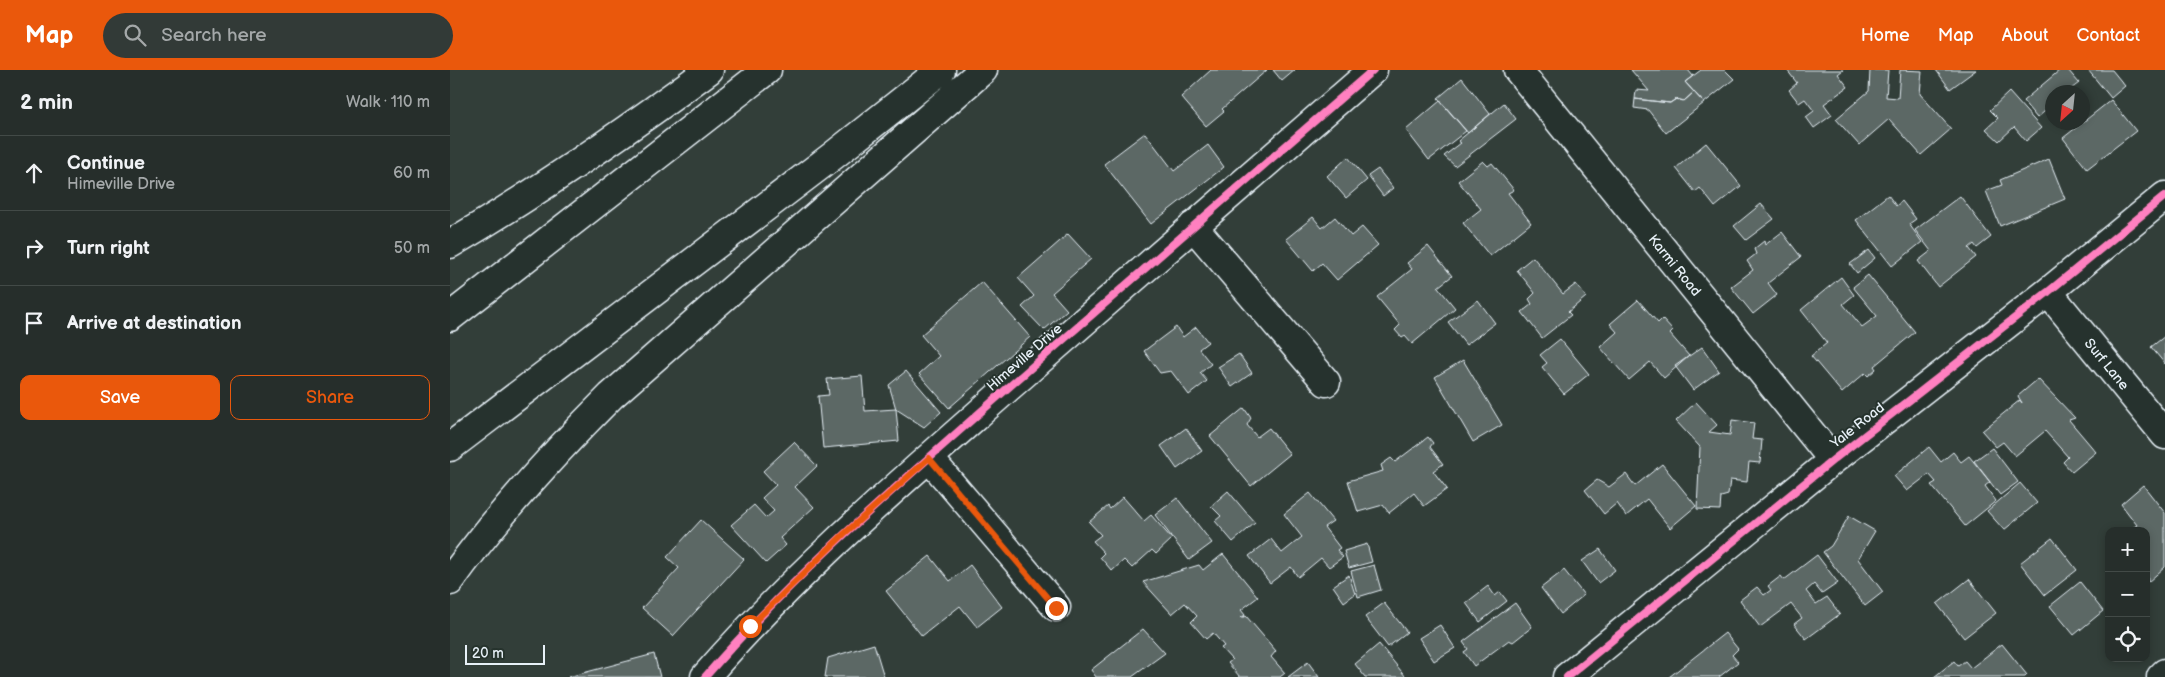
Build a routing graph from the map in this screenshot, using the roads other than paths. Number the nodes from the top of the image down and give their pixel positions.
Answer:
1 (709, 70) edge
2 (767, 70) edge
3 (941, 70) edge
4 (983, 70) edge
5 (1373, 70) edge
6 (1518, 70) edge
7 (2165, 196) edge
8 (1194, 226) junction
9 (450, 244) edge
10 (2048, 292) junction
11 (450, 317) edge
12 (1326, 382) dead end
13 (2165, 435) edge
14 (450, 447) edge
15 (929, 458) junction
16 (1833, 460) junction
17 (450, 581) edge
18 (1056, 608) dead end
19 (2165, 674) edge
20 (705, 677) edge
21 (1567, 677) edge
22 (2161, 677) edge

1 - 9 main road
2 - 11 main road
3 - 14 main road
4 - 17 main road
5 - 8 main road, Himeville Drive
6 - 16 main road, Karmi Road
7 - 10 main road, Yale Road
8 - 12 main road
8 - 15 main road, Himeville Drive
10 - 13 main road, Surf Lane
10 - 16 main road, Yale Road
15 - 18 main road
15 - 20 main road, Himeville Drive
16 - 21 main road, Yale Road
19 - 22 main road

